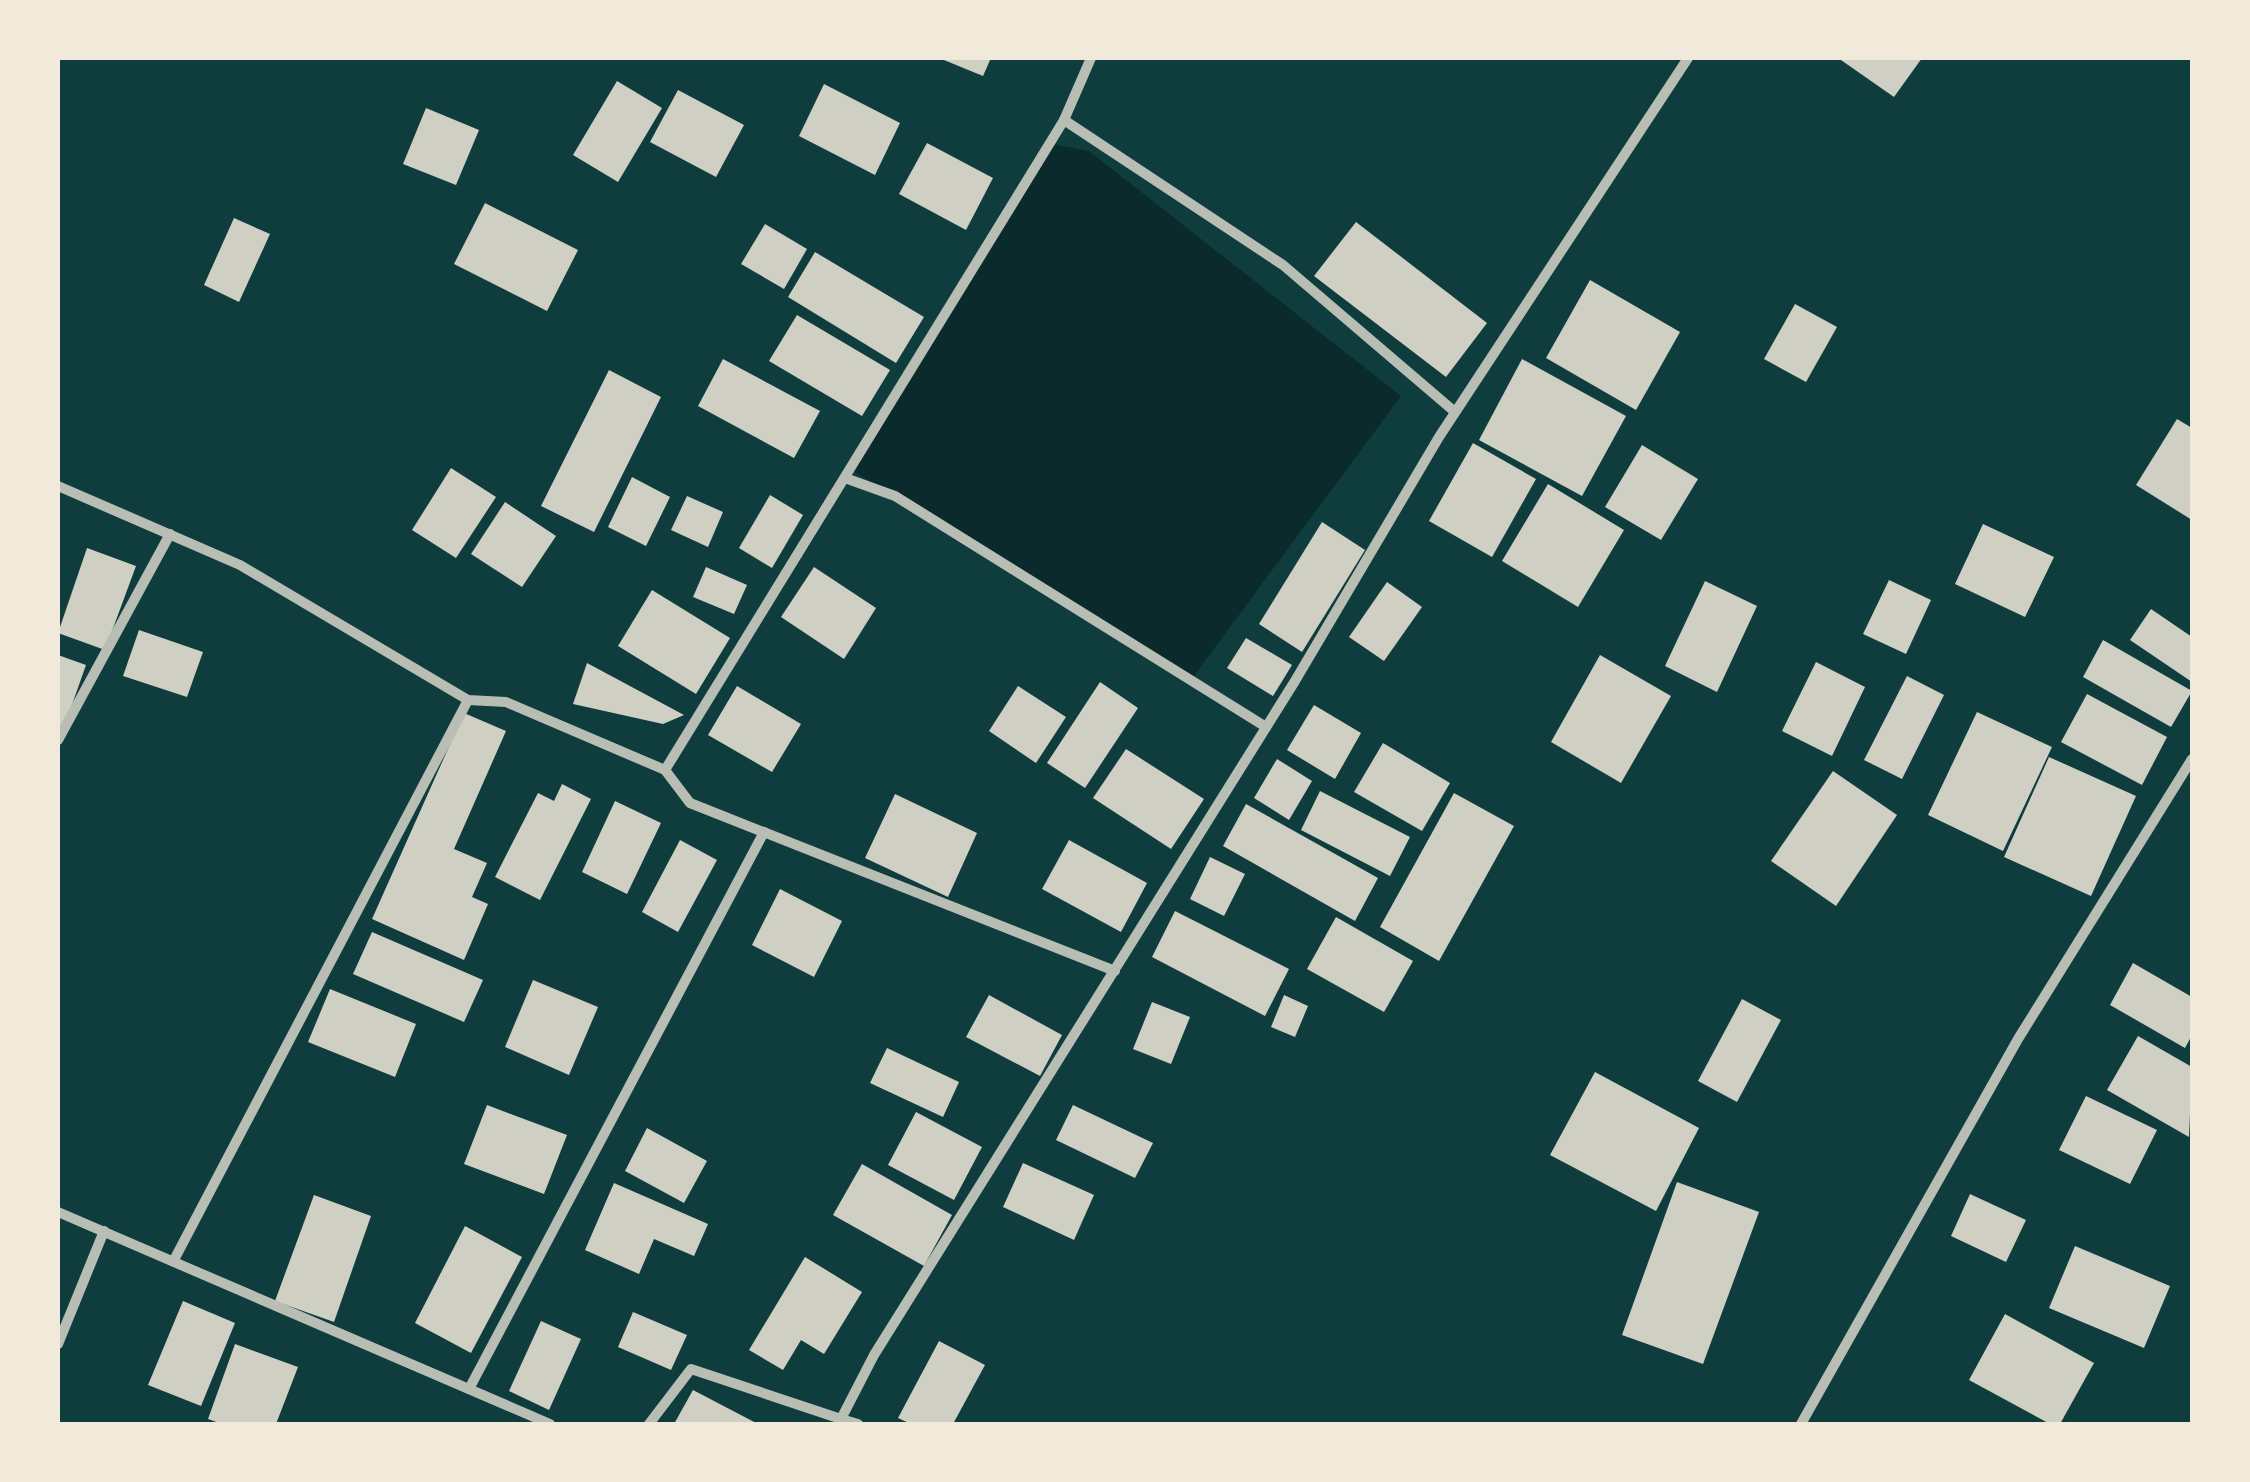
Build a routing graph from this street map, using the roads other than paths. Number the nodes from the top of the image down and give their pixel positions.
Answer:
1 (1090, 58) edge
2 (1688, 58) edge
3 (1064, 120) junction
4 (1455, 412) junction
5 (844, 478) junction
6 (58, 486) edge
7 (170, 534) junction
8 (468, 700) junction
9 (1266, 727) junction
10 (58, 740) edge
11 (2192, 759) edge
12 (666, 770) junction
13 (764, 832) junction
14 (1115, 970) junction
15 (58, 1212) edge
16 (104, 1231) junction
17 (174, 1260) junction
18 (58, 1344) edge
19 (470, 1390) junction
20 (841, 1419) junction
21 (550, 1424) edge
22 (650, 1424) edge
23 (858, 1424) edge
24 (1801, 1424) edge

1 - 3 street
2 - 4 street
3 - 4 street
3 - 5 street
4 - 9 street
5 - 9 street
5 - 12 street
6 - 7 street
7 - 8 street
7 - 10 street
8 - 12 street
8 - 17 street
9 - 14 street
11 - 24 street
12 - 13 street
13 - 14 street
13 - 19 street
14 - 20 street
15 - 16 street
16 - 17 street
16 - 18 street
17 - 19 street
19 - 21 street
20 - 22 street
20 - 23 street

